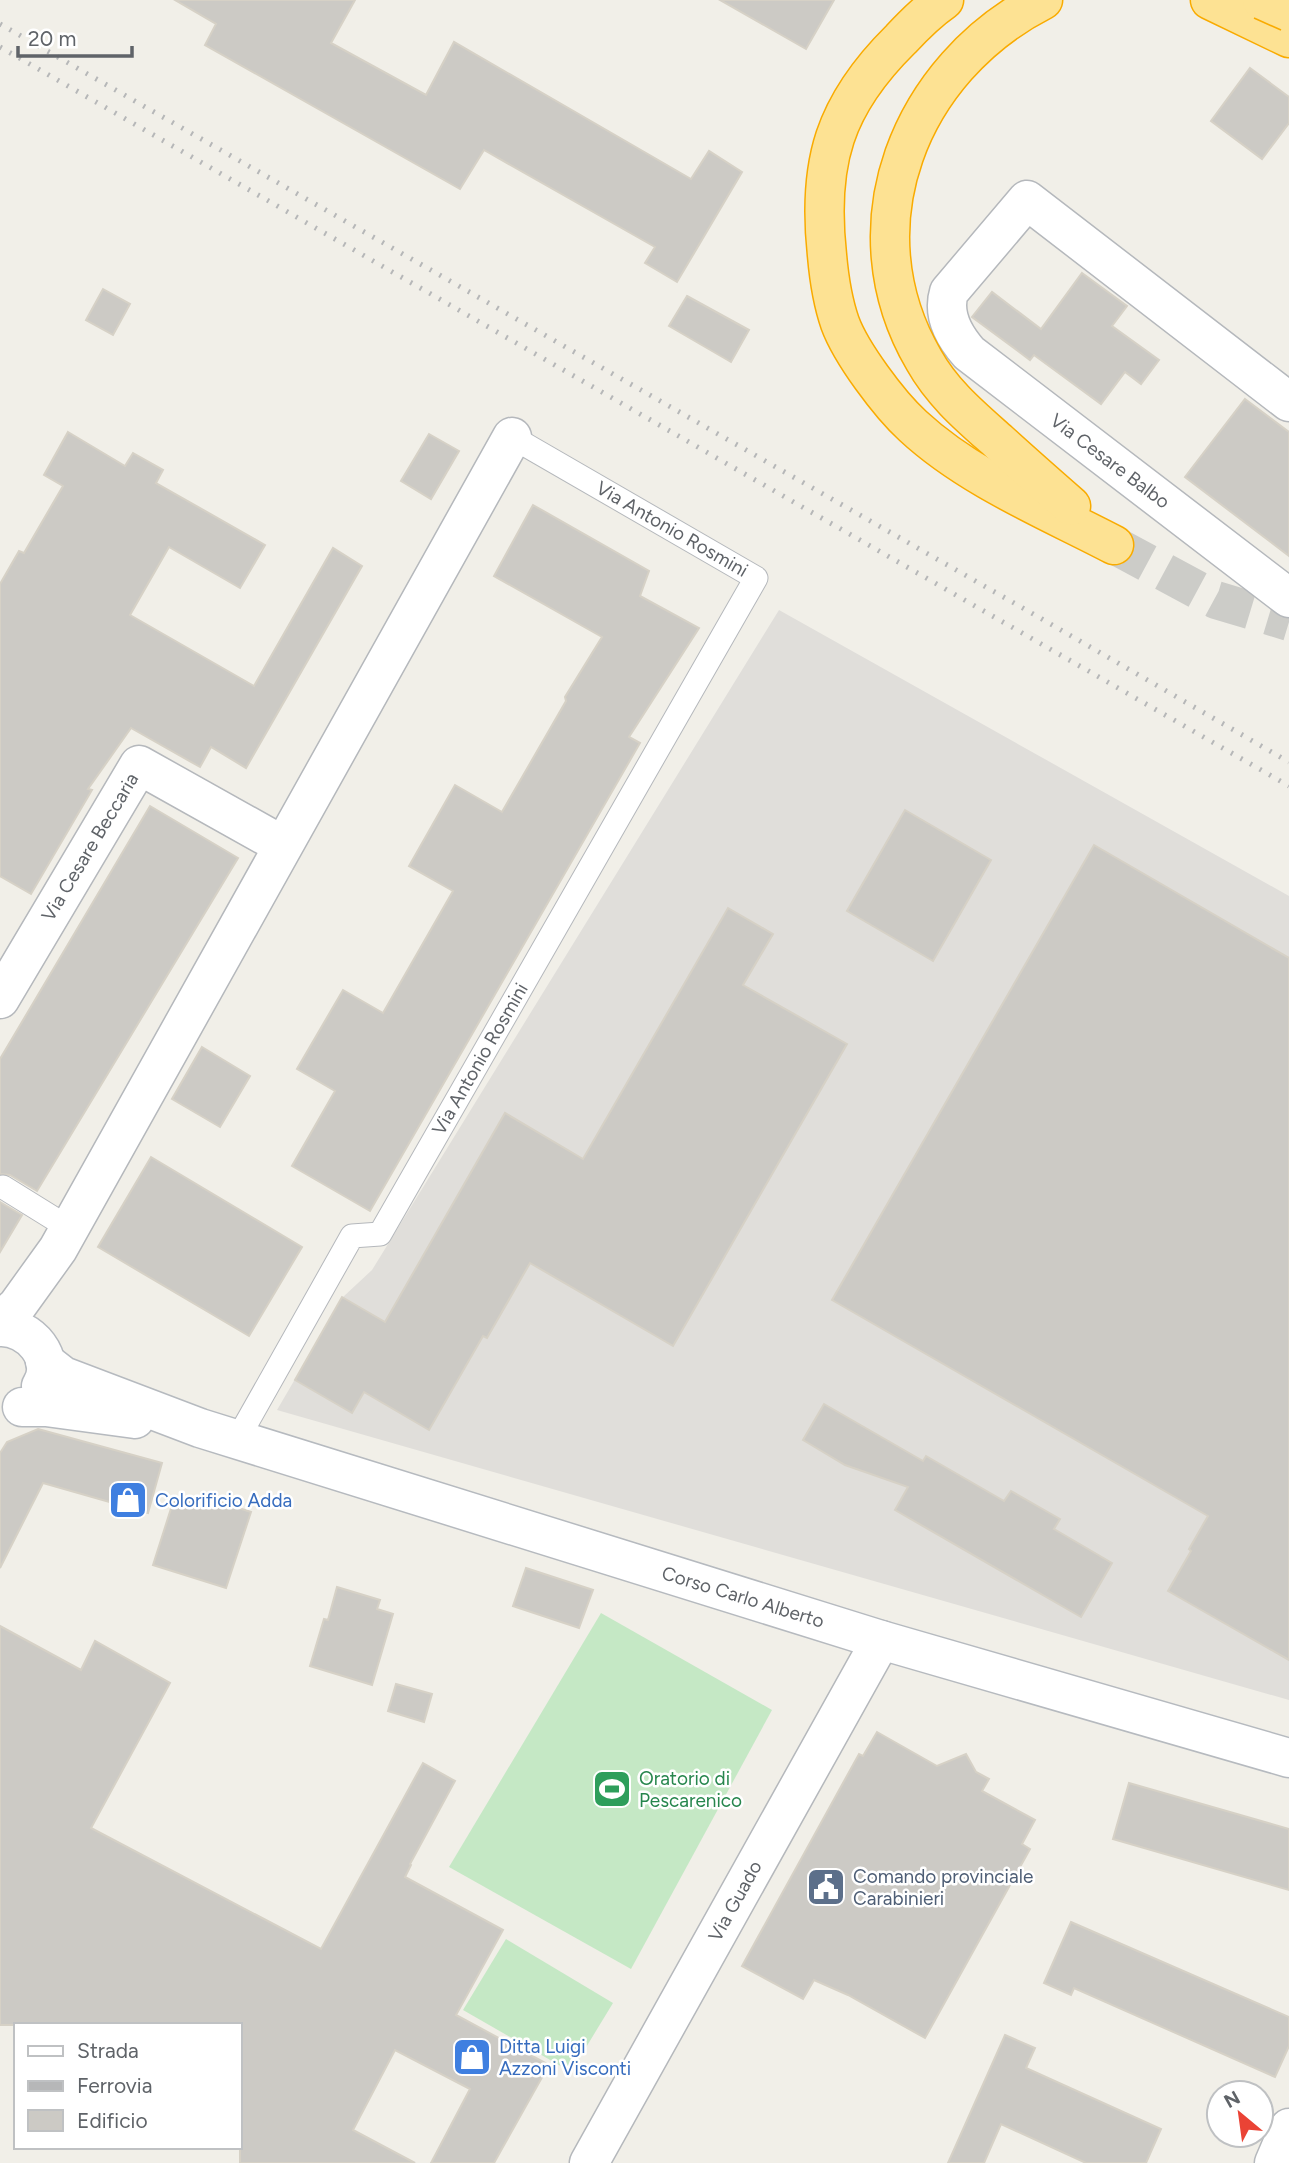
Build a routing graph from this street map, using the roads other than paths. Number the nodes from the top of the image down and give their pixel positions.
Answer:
1 (909, 0) edge
2 (944, 0) edge
3 (1043, 0) edge
4 (1210, 0) edge
5 (1262, 0) edge
6 (1270, 0) edge
7 (1289, 15) edge
8 (1289, 38) edge
9 (878, 62) junction
10 (1289, 402) edge
11 (512, 437) joint
12 (1289, 597) edge
13 (282, 845) junction
14 (0, 999) edge
15 (3, 1187) dead end
16 (64, 1239) junction
17 (0, 1321) edge
18 (0, 1327) edge
19 (42, 1354) junction
20 (11, 1408) edge
21 (200, 1428) junction
22 (236, 1440) junction
23 (881, 1640) junction
24 (1289, 1758) edge
25 (1289, 2128) edge
26 (589, 2163) edge
27 (1274, 2163) edge

1 - 9 highway
2 - 9 highway
3 - 9 highway
4 - 8 highway
5 - 7 highway, bridge
6 - 7 highway
10 - 12 street, Via Cesare Balbo
11 - 13 street, Via Antonio Rosmini
11 - 22 lane, Via Antonio Rosmini
13 - 14 street, Via Cesare Beccaria
13 - 16 street, Via Antonio Rosmini
15 - 16 lane
16 - 17 street, Via Antonio Rosmini
16 - 19 street, Via Antonio Rosmini
18 - 19 street, Corso Carlo Alberto
19 - 20 street, Via Antonio Rosmini
19 - 21 street, Corso Carlo Alberto
20 - 21 street, Corso Carlo Alberto
21 - 22 street, Corso Carlo Alberto
22 - 23 street, Corso Carlo Alberto
23 - 24 street, Corso Carlo Alberto
23 - 26 street, Via Guado
25 - 27 street

